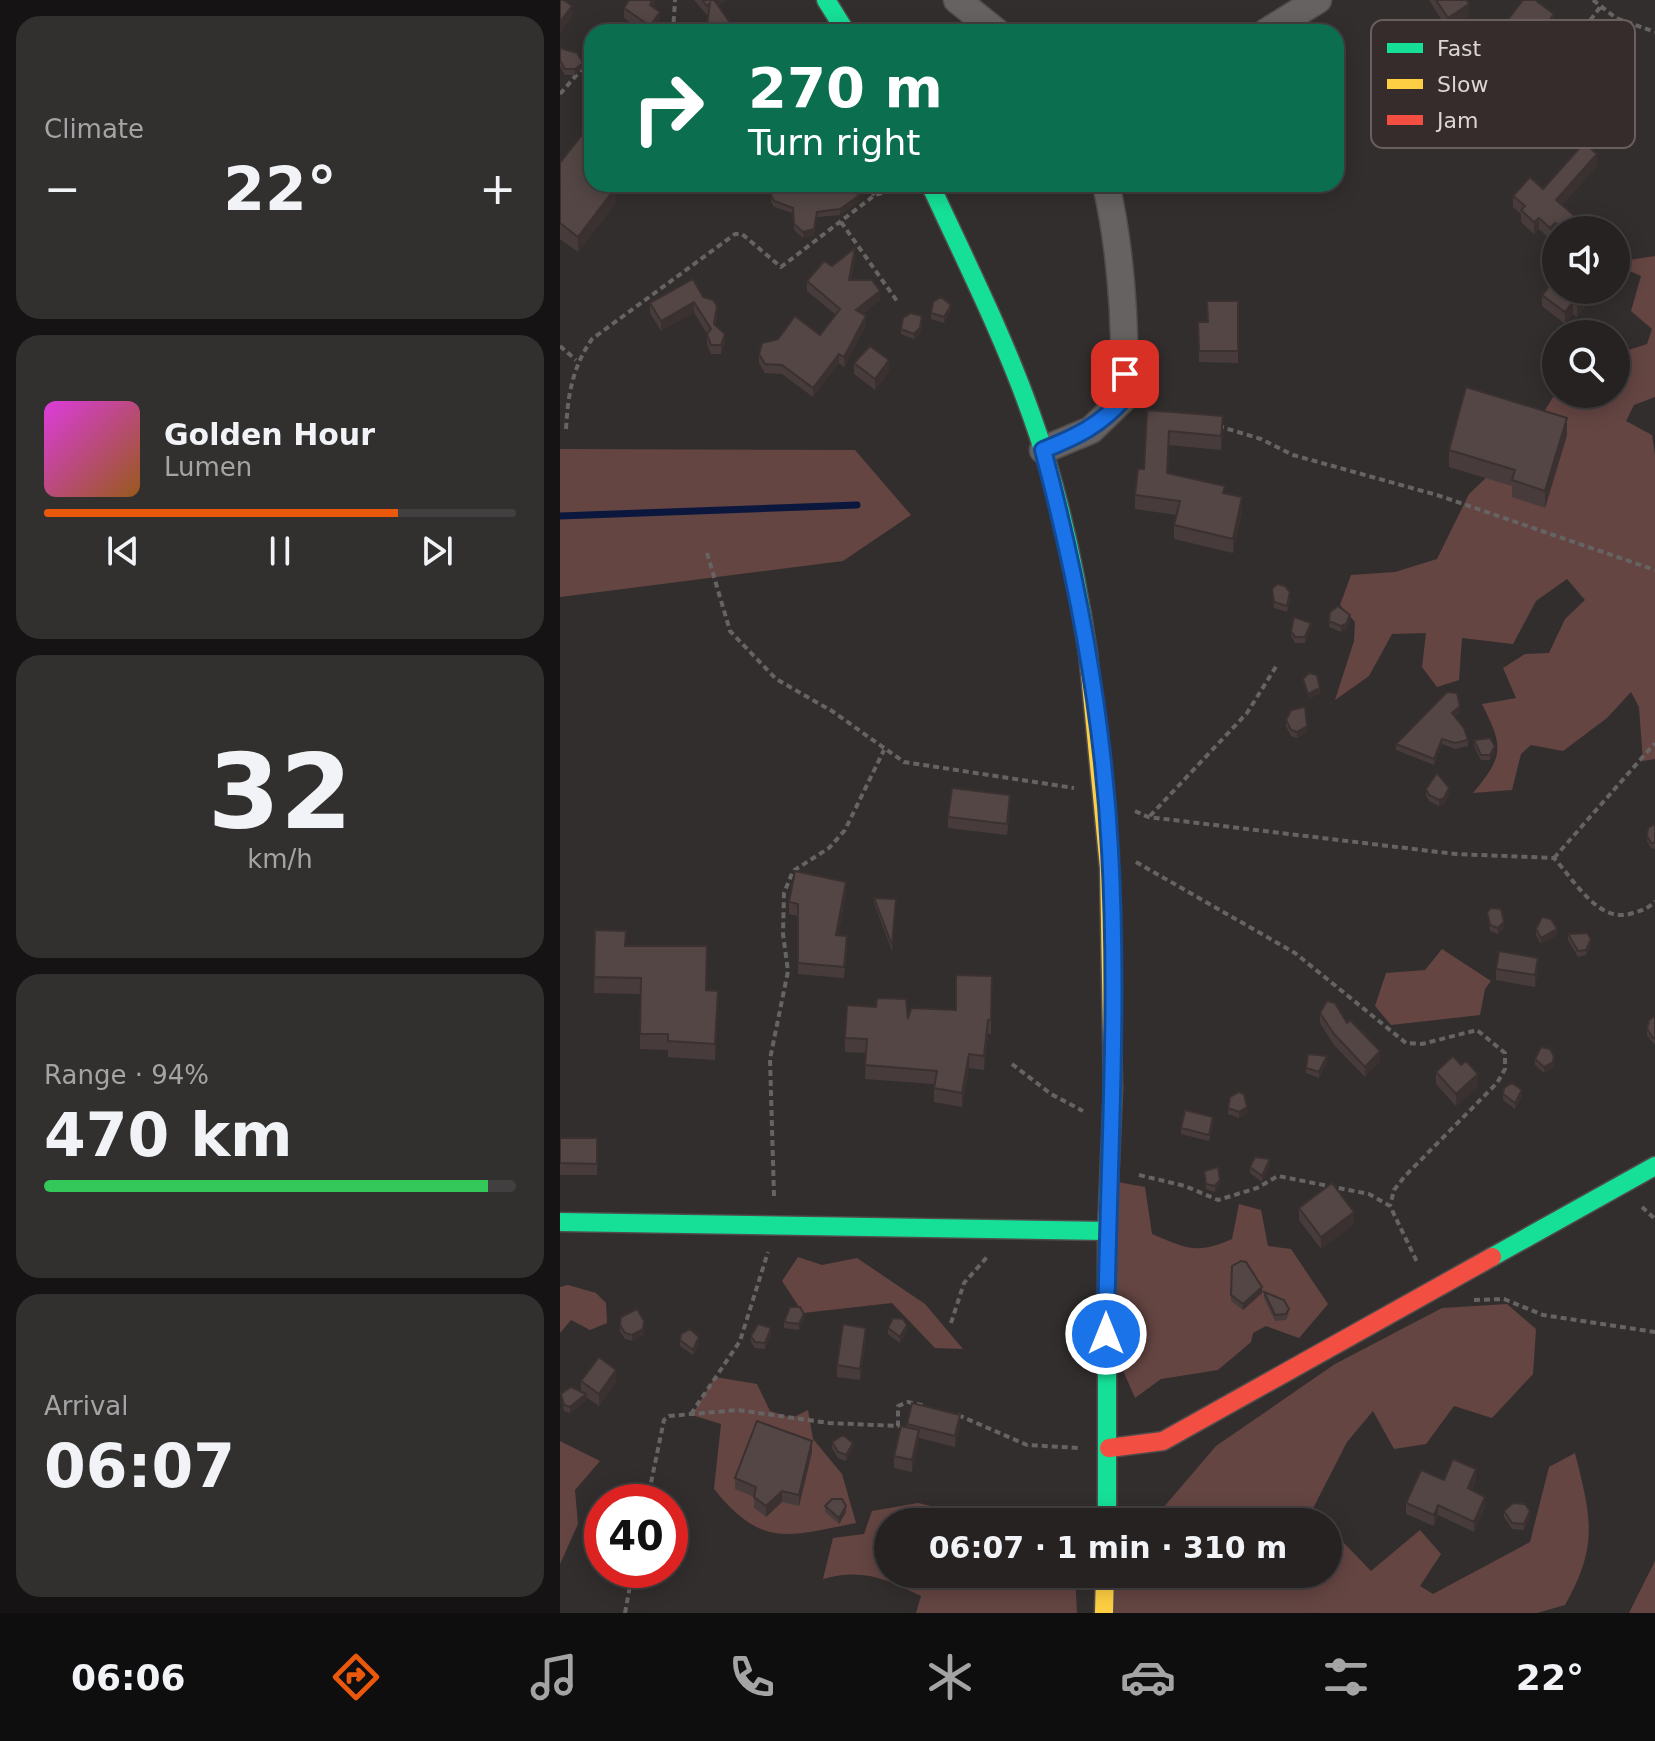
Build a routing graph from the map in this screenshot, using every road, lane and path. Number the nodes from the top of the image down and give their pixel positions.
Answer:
1 (675, 0) edge
2 (826, 0) edge
3 (957, 0) edge
4 (1318, 0) edge
5 (1593, 0) edge
6 (1601, 6) junction
7 (1590, 20) edge
8 (1622, 20) edge
9 (674, 24) edge
10 (841, 24) edge
11 (987, 24) edge
12 (1279, 24) edge
13 (1635, 25) edge
14 (1655, 32) edge
15 (584, 66) edge
16 (560, 94) edge
17 (872, 192) edge
18 (885, 192) edge
19 (934, 192) edge
20 (1108, 192) edge
21 (875, 195) junction
22 (841, 222) junction
23 (897, 301) dead end
24 (560, 346) edge
25 (577, 361) junction
26 (1212, 424) edge
27 (566, 429) dead end
28 (1043, 450) junction
29 (707, 553) dead end
30 (1655, 570) edge
31 (1277, 665) dead end
32 (1655, 743) edge
33 (884, 750) junction
34 (1106, 798) junction
35 (1148, 817) junction
36 (1110, 847) junction
37 (1554, 858) junction
38 (1655, 901) edge
39 (1012, 1064) dead end
40 (1113, 1126) junction
41 (1655, 1166) edge
42 (1111, 1168) junction
43 (1390, 1206) junction
44 (560, 1222) edge
45 (776, 1225) junction
46 (987, 1231) junction
47 (1107, 1231) junction
48 (1428, 1291) junction
49 (951, 1323) dead end
50 (1655, 1332) edge
51 (931, 1412) edge
52 (691, 1414) junction
53 (954, 1414) edge
54 (1109, 1448) junction
55 (651, 1484) edge
56 (1107, 1508) edge
57 (630, 1588) edge
58 (1105, 1588) edge
59 (625, 1613) edge
60 (1104, 1613) edge

1 - 9 path
2 - 10 street
3 - 11 street
4 - 12 street
5 - 6 path
6 - 7 path
6 - 8 path
13 - 14 path
15 - 16 path
17 - 21 path
18 - 21 path
19 - 28 street
20 - 28 street
21 - 22 path
22 - 23 path
22 - 25 path
24 - 25 path
25 - 27 path
26 - 30 path
28 - 34 street
29 - 33 path
31 - 35 path
32 - 37 path
33 - 34 path
33 - 45 path
34 - 35 path
34 - 36 street
35 - 37 path
36 - 40 street
36 - 43 path
37 - 38 path
39 - 40 path
40 - 42 street
41 - 48 street
42 - 43 path
42 - 47 street
43 - 48 path
44 - 45 street
45 - 46 street
45 - 52 path
46 - 47 street
46 - 49 path
47 - 54 street
48 - 50 path
48 - 54 street
51 - 52 path
52 - 55 path
53 - 54 path
54 - 56 street
57 - 59 path
58 - 60 street

